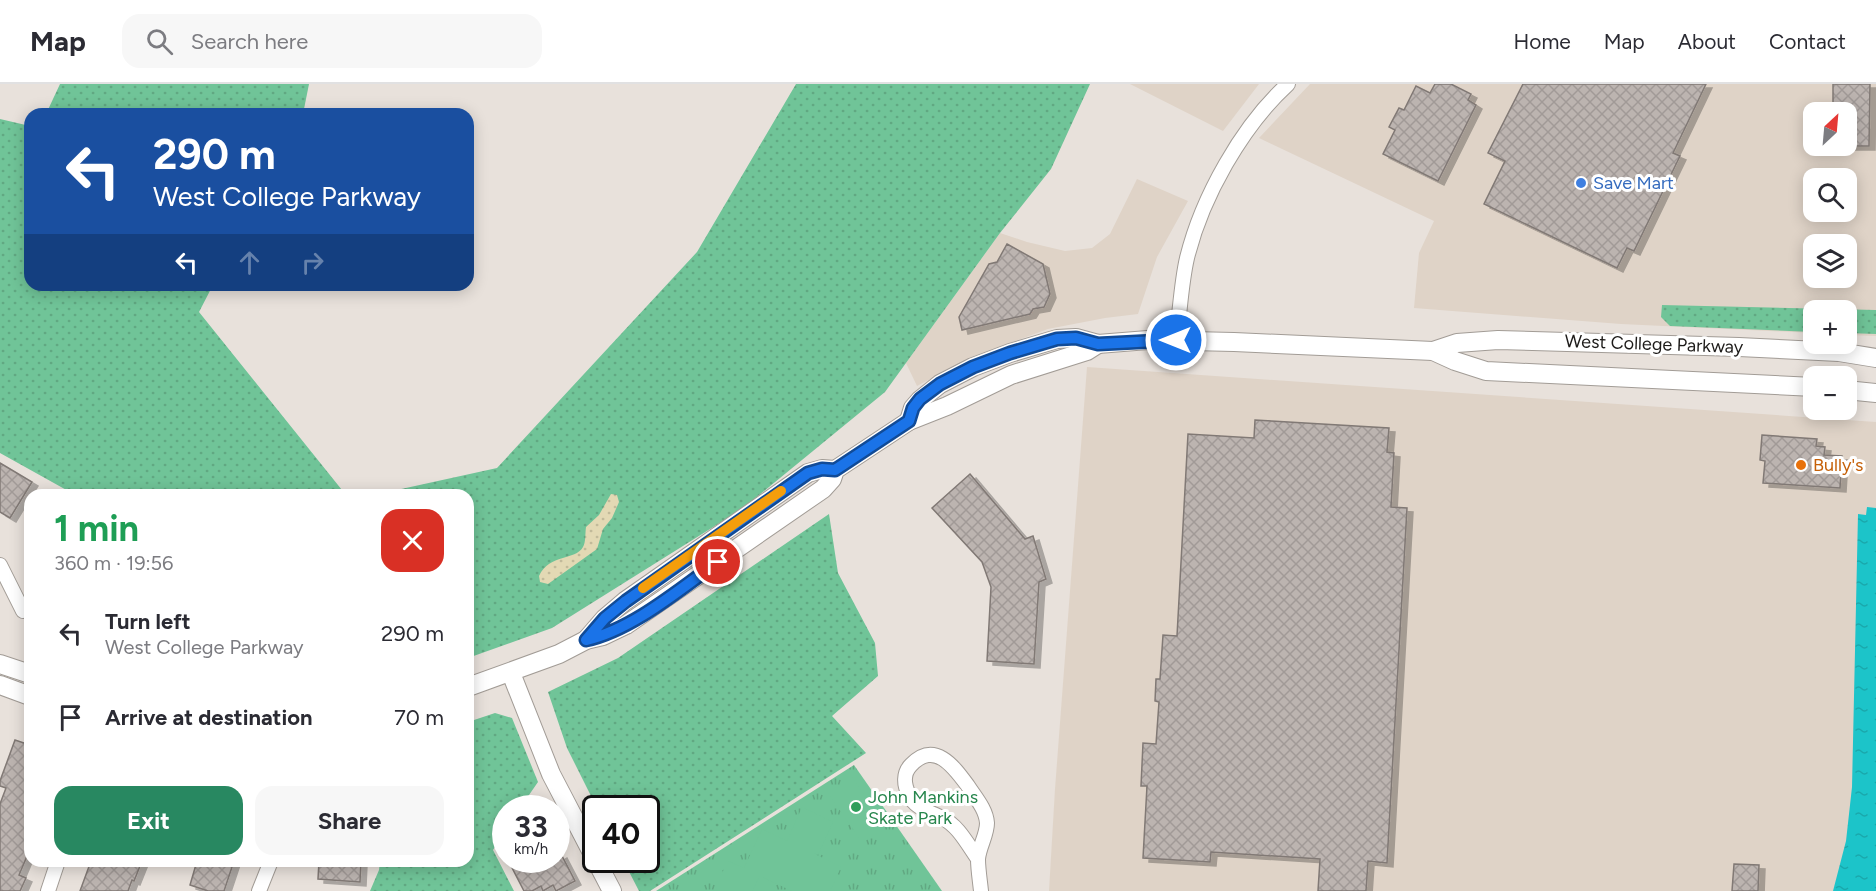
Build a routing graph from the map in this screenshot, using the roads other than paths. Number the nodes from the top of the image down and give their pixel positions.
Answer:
1 (1288, 84) edge
2 (1176, 340) junction
3 (1432, 351) junction
4 (1876, 358) edge
5 (1803, 386) edge
6 (1857, 391) edge
7 (1876, 393) edge
8 (0, 565) edge
9 (23, 611) dead end
10 (0, 664) edge
11 (24, 672) edge
12 (511, 673) junction
13 (0, 685) edge
14 (474, 685) edge
15 (24, 694) edge
16 (978, 859) junction
17 (56, 867) edge
18 (269, 867) edge
19 (48, 891) edge
20 (259, 891) edge
21 (612, 891) edge
22 (981, 891) edge

1 - 2 street
2 - 3 street, West College Parkway
2 - 12 street, West College Parkway
3 - 4 street, West College Parkway
3 - 5 street, West College Parkway
6 - 7 street
8 - 9 street
10 - 11 street
12 - 14 street, West College Parkway
12 - 21 street
13 - 15 street
16 - 16 street
16 - 22 street
17 - 19 street
18 - 20 street

